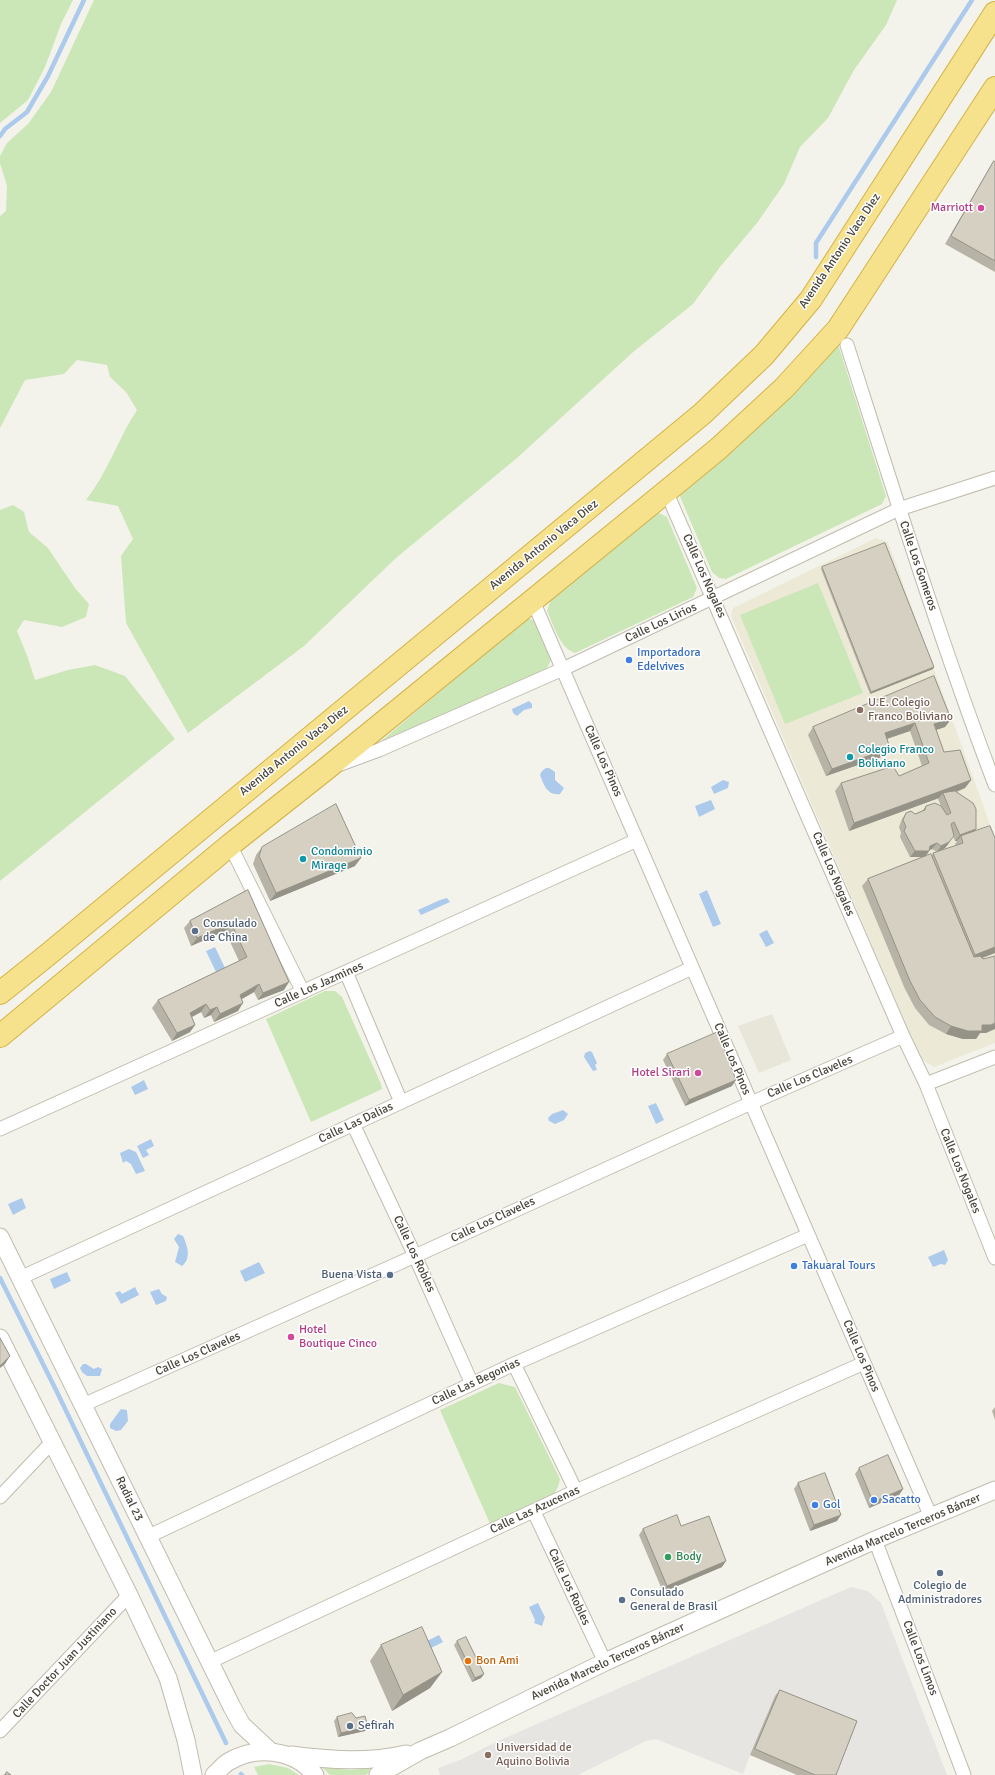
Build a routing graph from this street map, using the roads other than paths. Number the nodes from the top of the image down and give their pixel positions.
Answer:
1 (995, 13) edge
2 (995, 88) edge
3 (847, 345) dead end
4 (995, 478) edge
5 (666, 491) junction
6 (899, 509) junction
7 (713, 598) junction
8 (533, 600) junction
9 (563, 670) junction
10 (326, 769) junction
11 (995, 785) edge
12 (637, 840) junction
13 (230, 845) junction
14 (178, 846) junction
15 (152, 910) junction
16 (692, 968) junction
17 (346, 972) junction
18 (303, 992) junction
19 (0, 993) edge
20 (0, 1036) edge
21 (903, 1036) junction
22 (995, 1057) edge
23 (926, 1084) junction
24 (401, 1102) junction
25 (751, 1102) junction
26 (353, 1124) junction
27 (0, 1129) edge
28 (808, 1234) junction
29 (0, 1237) edge
30 (415, 1256) junction
31 (995, 1258) edge
32 (20, 1278) junction
33 (0, 1338) edge
34 (864, 1363) junction
35 (514, 1364) junction
36 (472, 1384) junction
37 (83, 1405) junction
38 (53, 1441) junction
39 (995, 1490) edge
40 (576, 1491) junction
41 (0, 1497) edge
42 (534, 1512) junction
43 (931, 1517) junction
44 (147, 1537) junction
45 (875, 1540) junction
46 (129, 1595) junction
47 (214, 1660) junction
48 (605, 1662) junction
49 (0, 1732) edge
50 (420, 1751) junction
51 (271, 1752) junction
52 (291, 1755) junction
53 (189, 1772) edge
54 (214, 1775) edge
55 (315, 1775) edge
56 (378, 1775) edge
57 (964, 1775) edge

1 - 14 highway, Avenida Antonio Vaca Diez
2 - 5 highway
3 - 6 street, Calle Los Gomeros
4 - 6 street, Calle Los Lirios
5 - 7 street, Calle Los Nogales
5 - 8 highway
6 - 7 street, Calle Los Lirios
6 - 11 street, Calle Los Gomeros
7 - 9 street, Calle Los Lirios
7 - 21 street, Calle Los Nogales
8 - 9 street, Calle Los Pinos
8 - 10 highway
9 - 10 street, Calle Los Lirios
9 - 12 street, Calle Los Pinos
10 - 13 highway
12 - 16 street, Calle Los Pinos
12 - 17 street, Calle Los Jazmines
13 - 15 highway
13 - 18 street
14 - 15 highway
14 - 19 highway, Avenida Antonio Vaca Diez
15 - 20 highway
16 - 24 street, Calle Las Dalias
16 - 25 street, Calle Los Pinos
17 - 18 street, Calle Los Jazmines
17 - 24 street
18 - 27 street, Calle Los Jazmines
21 - 23 street, Calle Los Nogales
21 - 25 street, Calle Los Claveles
22 - 23 street
23 - 31 street, Calle Los Nogales
24 - 26 street, Calle Las Dalias
25 - 28 street, Calle Los Pinos
25 - 30 street, Calle Los Claveles
26 - 30 street, Calle Los Robles
26 - 32 street, Calle Las Dalias
28 - 34 street, Calle Los Pinos
28 - 35 street, Calle Las Begonias
29 - 32 street, Radial 23
30 - 36 street, Calle Los Robles
30 - 37 street, Calle Los Claveles
32 - 37 street, Radial 23
33 - 38 street
34 - 40 street, Calle Las Azucenas
34 - 43 street, Calle Los Pinos
35 - 36 street, Calle Las Begonias
35 - 40 street
36 - 44 street, Calle Las Begonias
37 - 44 street, Radial 23
38 - 41 street
38 - 46 street
39 - 43 street, Avenida Marcelo Terceros Bánzer
40 - 42 street, Calle Las Azucenas
42 - 47 street, Calle Las Azucenas
42 - 48 street, Calle Los Robles
43 - 45 street, Avenida Marcelo Terceros Bánzer
44 - 47 street, Radial 23
45 - 48 street, Avenida Marcelo Terceros Bánzer
45 - 57 street, Calle Los Limos
46 - 49 street, Calle Doctor Juan Justiniano
46 - 53 street
47 - 51 street, Radial 23
48 - 50 street, Avenida Marcelo Terceros Bánzer
50 - 52 street, Avenida Marcelo Terceros Bánzer
50 - 56 street, Avenida Marcelo Terceros Bánzer
51 - 52 street, Avenida Marcelo Terceros Bánzer
51 - 54 street, Avenida Marcelo Terceros Bánzer
52 - 55 street

